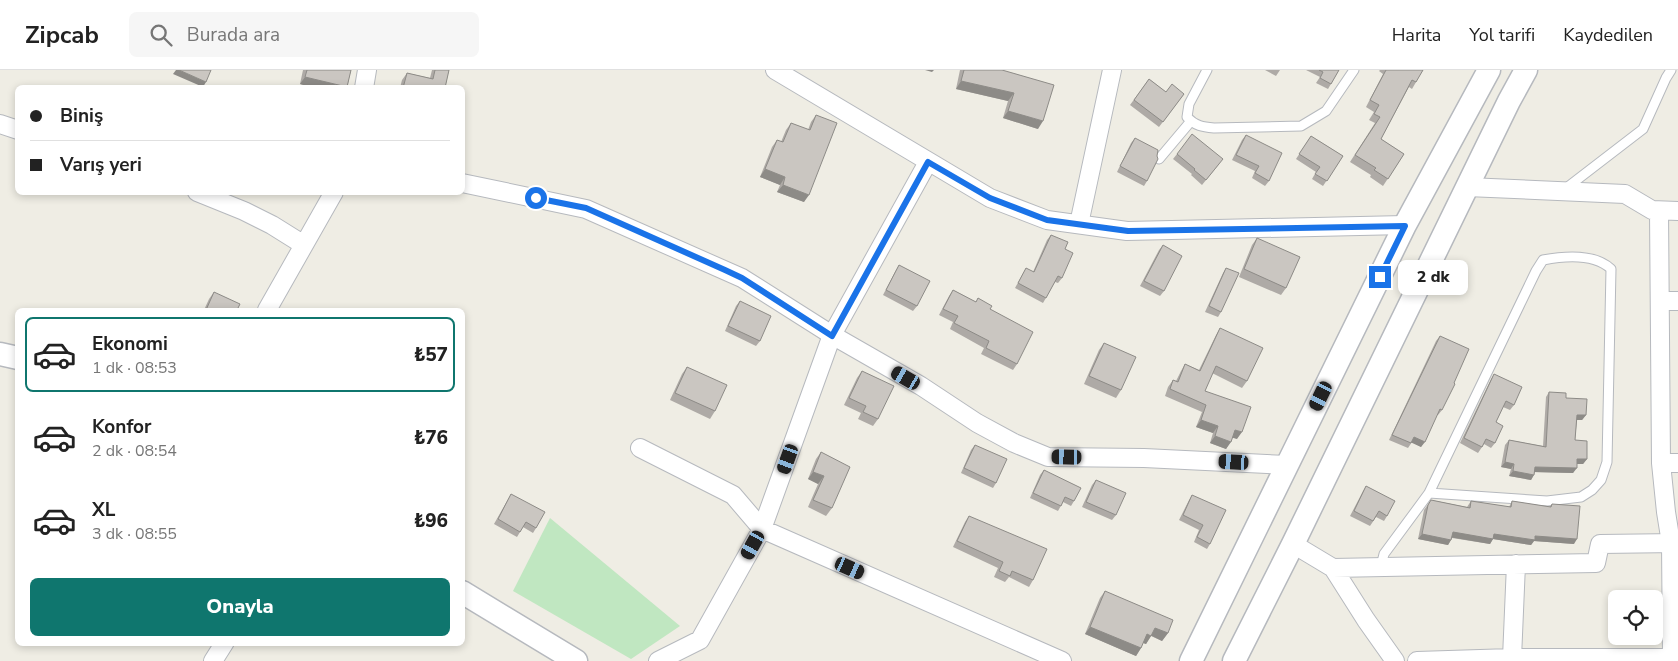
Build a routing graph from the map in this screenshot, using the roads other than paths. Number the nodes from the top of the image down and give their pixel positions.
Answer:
1 (367, 70) edge
2 (775, 70) edge
3 (1112, 70) edge
4 (1207, 70) edge
5 (1354, 70) edge
6 (1489, 70) edge
7 (1526, 70) edge
8 (1671, 70) edge
9 (364, 85) edge
10 (1191, 121) junction
11 (0, 124) edge
12 (15, 129) edge
13 (1159, 160) edge
14 (928, 162) junction
15 (465, 184) edge
16 (1468, 187) junction
17 (1563, 191) junction
18 (204, 195) edge
19 (332, 195) edge
20 (1659, 211) junction
21 (1678, 211) edge
22 (1079, 224) junction
23 (1405, 226) junction
24 (304, 246) junction
25 (1660, 301) junction
26 (1678, 301) edge
27 (269, 308) edge
28 (832, 336) junction
29 (0, 354) edge
30 (15, 357) edge
31 (640, 448) dead end
32 (1670, 463) edge
33 (1287, 465) junction
34 (1429, 493) junction
35 (762, 529) junction
36 (1674, 543) edge
37 (1293, 544) junction
38 (1516, 564) junction
39 (1381, 566) junction
40 (1334, 568) junction
41 (465, 594) edge
42 (223, 646) edge
43 (1512, 658) junction
44 (1675, 658) edge
45 (1587, 659) edge
46 (214, 661) edge
47 (576, 661) edge
48 (658, 661) edge
49 (1062, 661) edge
50 (1191, 661) edge
51 (1234, 661) edge
52 (1395, 661) edge
53 (1417, 661) edge

1 - 9 street
2 - 14 street
3 - 22 street
4 - 10 lane
5 - 10 lane
6 - 23 street
7 - 16 street
8 - 17 lane
10 - 13 lane
11 - 12 street
14 - 22 street
14 - 28 street
15 - 28 street
16 - 17 street
16 - 37 street
17 - 20 street
18 - 24 street
19 - 24 street
20 - 21 street
20 - 25 street
22 - 23 street
23 - 33 street
24 - 27 street
25 - 26 street
25 - 32 street
28 - 33 street
28 - 35 street
29 - 30 street
31 - 35 street
32 - 36 street
33 - 50 street
34 - 34 lane
34 - 39 lane
35 - 48 street
35 - 49 street
36 - 38 street
36 - 44 street
37 - 40 street
37 - 51 street
38 - 39 street
38 - 43 street
39 - 40 street
40 - 52 street
41 - 47 street
42 - 46 street
43 - 45 street
43 - 53 street
44 - 45 street

